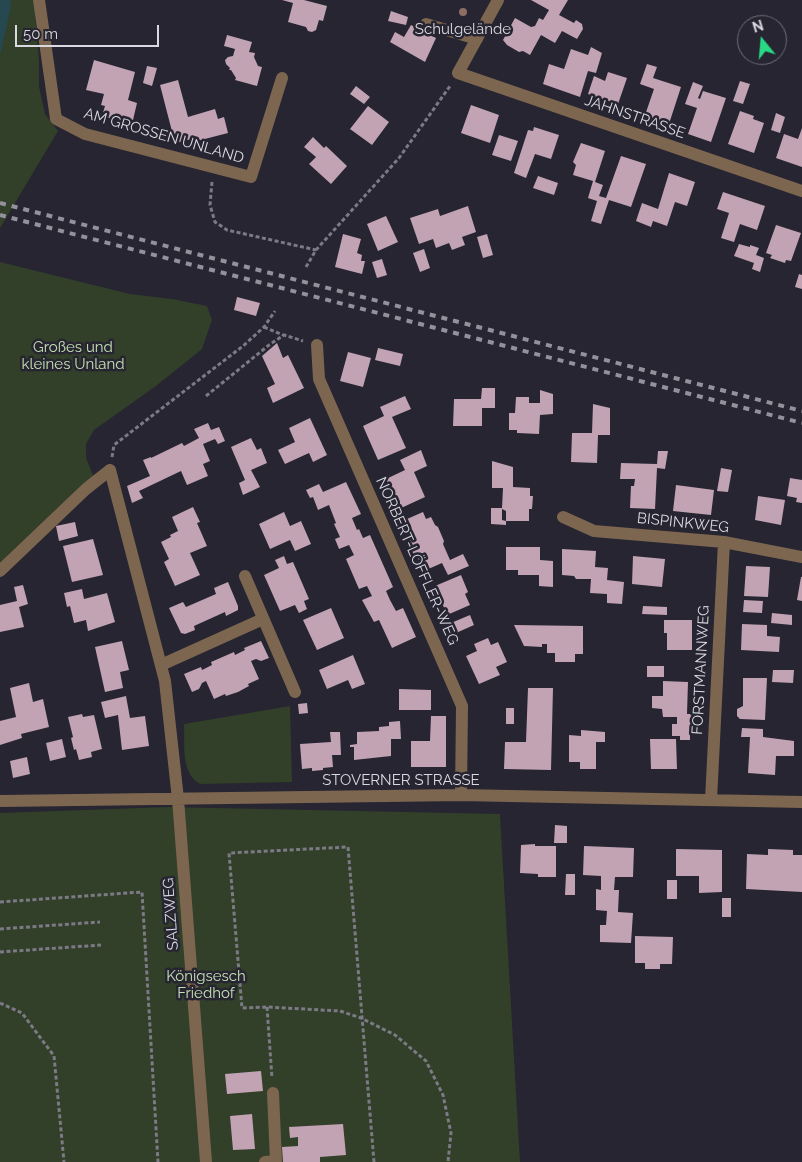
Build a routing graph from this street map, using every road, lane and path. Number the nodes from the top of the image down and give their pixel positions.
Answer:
1 (39, 0) edge
2 (498, 0) edge
3 (426, 24) dead end
4 (476, 39) junction
5 (458, 73) junction
6 (282, 78) dead end
7 (213, 166) junction
8 (802, 191) edge
9 (316, 250) junction
10 (306, 267) dead end
11 (275, 311) dead end
12 (264, 327) junction
13 (284, 335) junction
14 (317, 345) joint
15 (206, 396) dead end
16 (110, 470) junction
17 (563, 517) dead end
18 (724, 542) junction
19 (802, 557) edge
20 (0, 571) edge
21 (244, 576) dead end
22 (263, 619) junction
23 (161, 665) junction
24 (295, 692) dead end
25 (461, 795) junction
26 (178, 799) junction
27 (711, 800) junction
28 (0, 801) edge
29 (802, 802) edge
30 (0, 902) edge
31 (100, 922) dead end
32 (0, 929) edge
33 (101, 945) dead end
34 (0, 952) edge
35 (0, 1003) edge
36 (267, 1007) junction
37 (361, 1018) junction
38 (273, 1094) joint
39 (64, 1162) edge
40 (158, 1162) edge
41 (206, 1162) edge
42 (265, 1162) edge
43 (374, 1162) edge
44 (448, 1162) edge

1 - 7 street, AM GROSSEN UNLAND
2 - 4 street
3 - 4 street
4 - 5 street
5 - 8 street, JAHNSTRASSE
5 - 9 path
6 - 7 street, AM GROSSEN UNLAND
7 - 9 path
9 - 10 path
11 - 12 path
12 - 13 path
12 - 16 path
13 - 14 path
13 - 15 path
14 - 25 street, NORBERT-LÖFFLER-WEG
16 - 20 street
16 - 23 street, SALZWEG
17 - 18 street, BISPINKWEG
18 - 19 street, BISPINKWEG
18 - 27 street, FORSTMANNWEG
21 - 22 street
22 - 23 street
22 - 24 street
23 - 26 street, SALZWEG
25 - 26 street, STOVERNER STRASSE
25 - 27 street, STOVERNER STRASSE
26 - 28 street, STOVERNER STRASSE
26 - 41 street, SALZWEG
27 - 29 street, STOVERNER STRASSE
30 - 40 path
31 - 32 path
33 - 34 path
35 - 39 path
36 - 37 path
36 - 37 path
36 - 38 path
37 - 43 path
37 - 44 path
38 - 42 street

